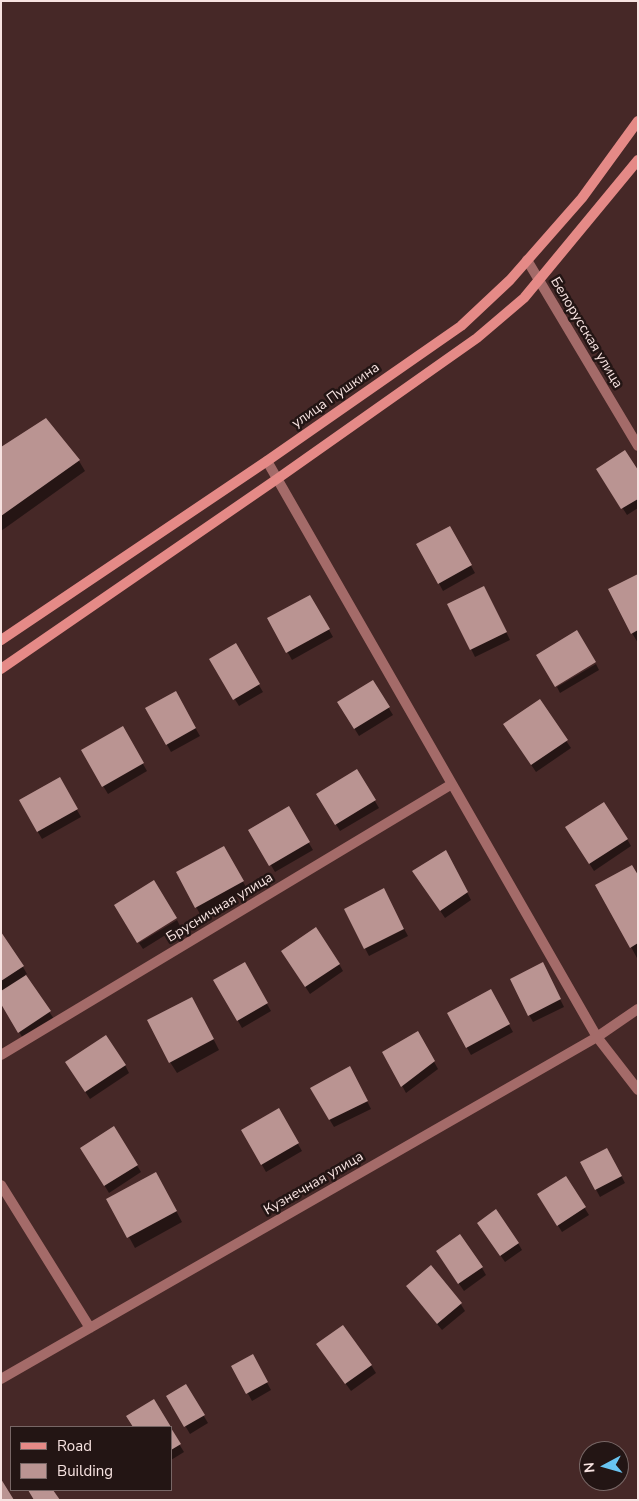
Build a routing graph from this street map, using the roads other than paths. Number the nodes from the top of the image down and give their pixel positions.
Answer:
1 (638, 121) edge
2 (638, 160) edge
3 (527, 260) junction
4 (538, 280) junction
5 (638, 446) edge
6 (267, 461) junction
7 (277, 479) junction
8 (1, 640) edge
9 (1, 669) edge
10 (452, 784) junction
11 (638, 1009) edge
12 (596, 1037) junction
13 (1, 1055) edge
14 (638, 1090) edge
15 (1, 1185) edge
16 (90, 1328) junction
17 (1, 1379) edge

1 - 3 street, улица Пушкина
2 - 4 street
3 - 4 street, Белорусская улица
3 - 6 street, улица Пушкина
4 - 5 street, Белорусская улица
4 - 7 street
6 - 7 street
6 - 8 street, улица Пушкина
7 - 9 street
7 - 10 street
10 - 12 street
10 - 13 street, Брусничная улица
11 - 12 street, Кузнечная улица
12 - 14 street
12 - 16 street, Кузнечная улица
15 - 16 street
16 - 17 street, Кузнечная улица

